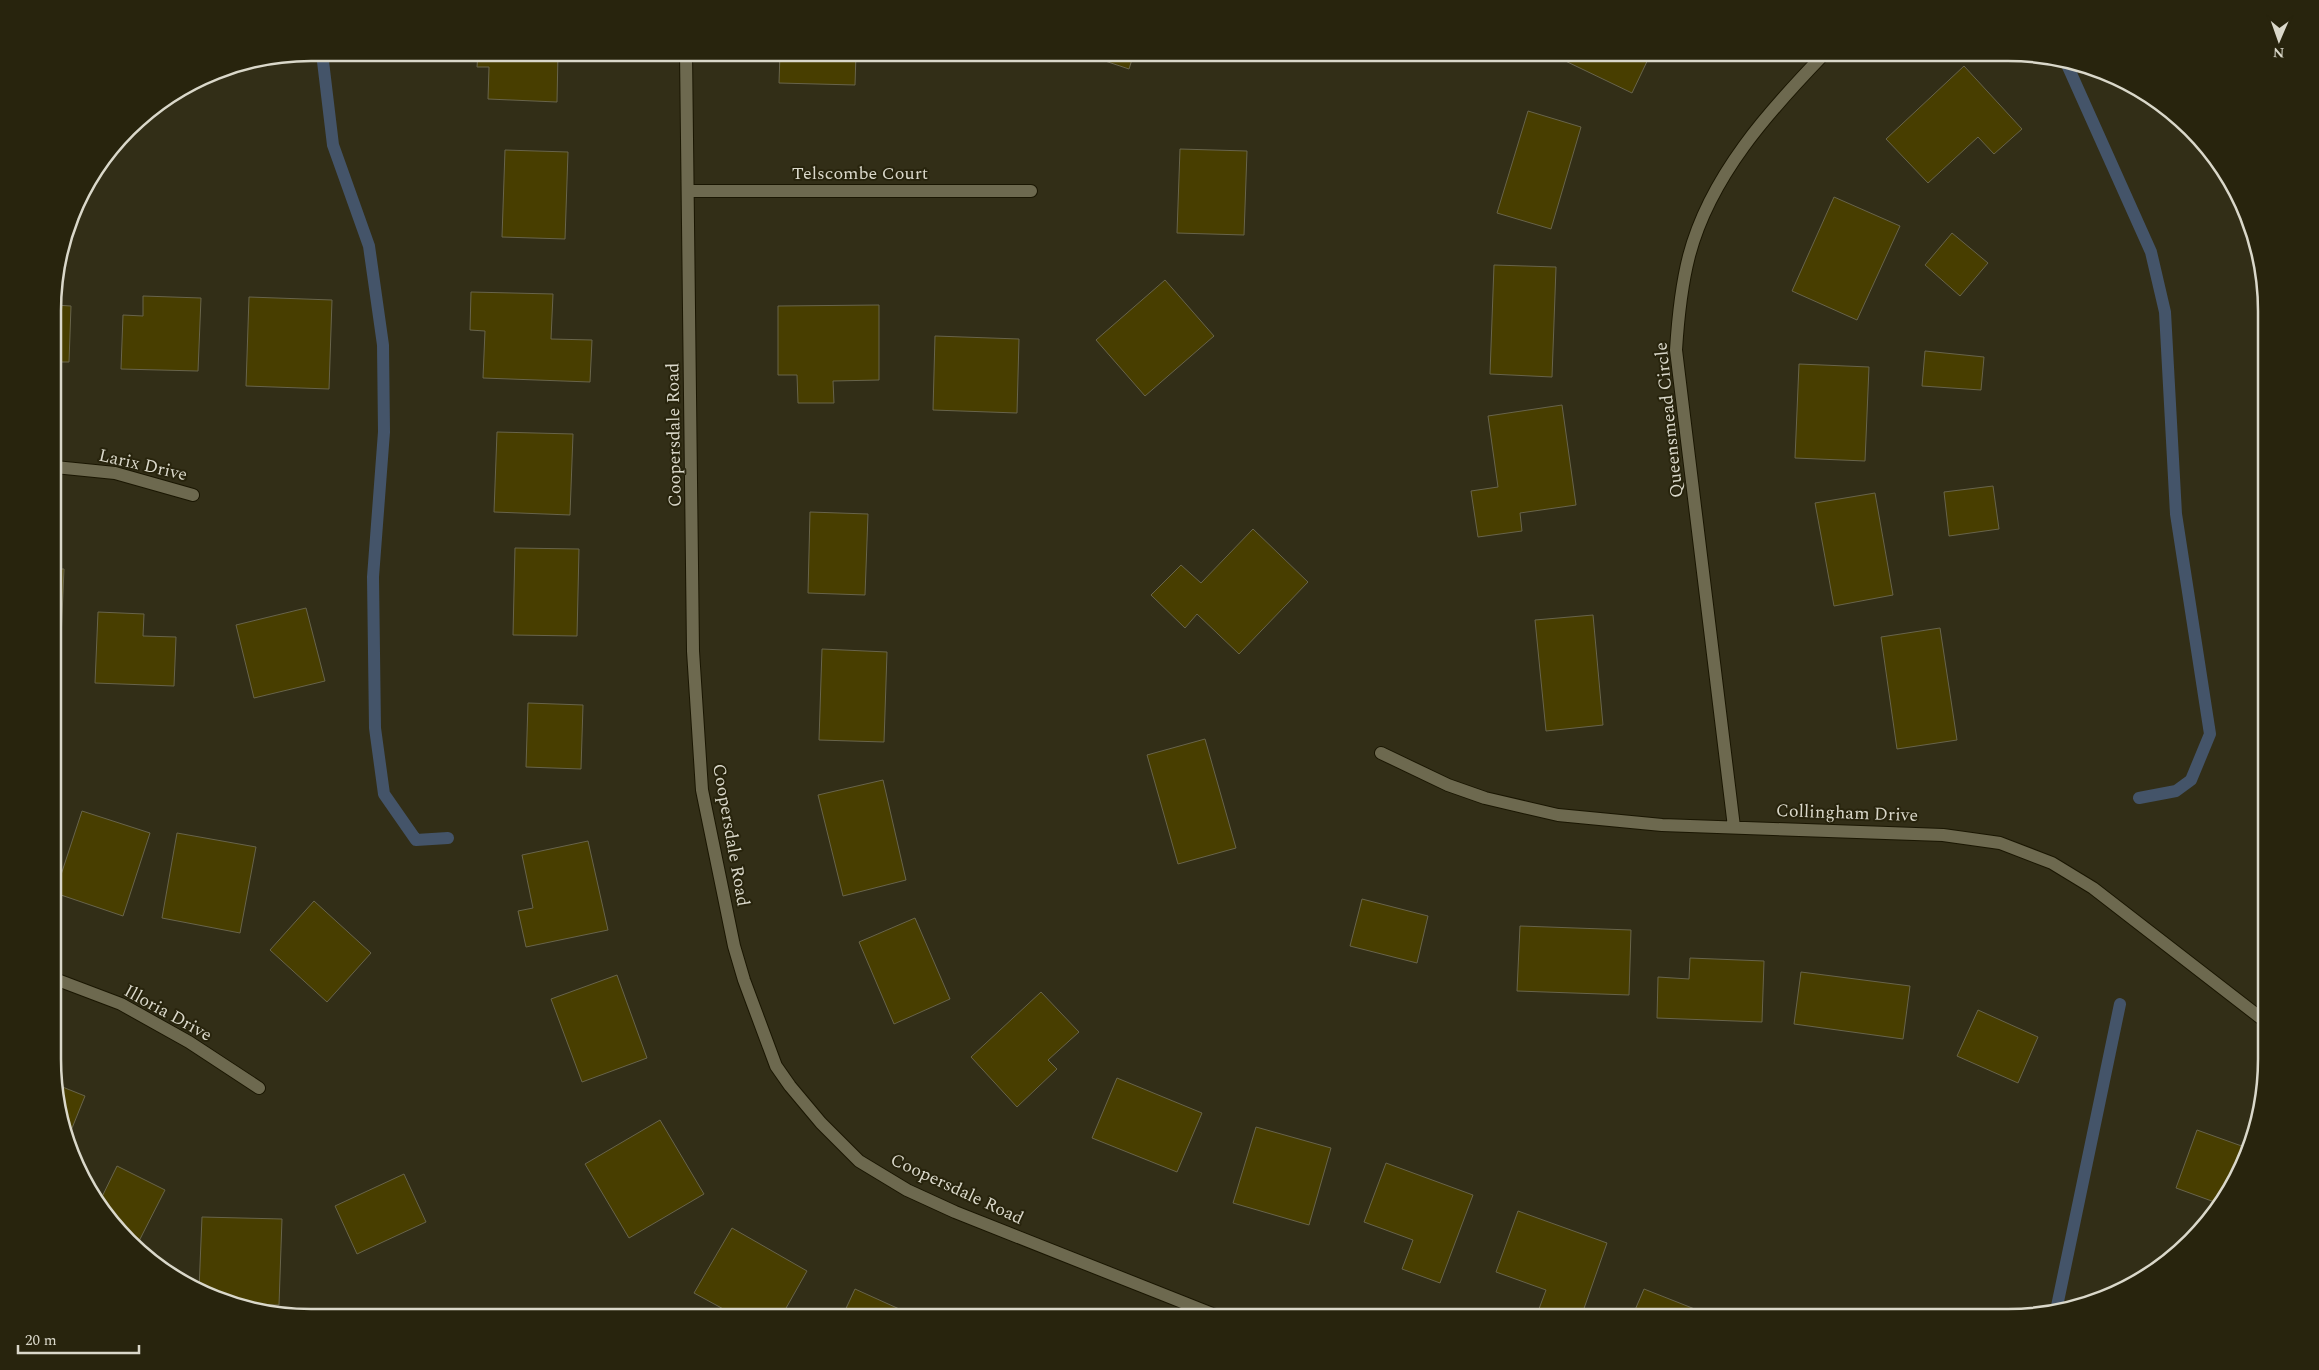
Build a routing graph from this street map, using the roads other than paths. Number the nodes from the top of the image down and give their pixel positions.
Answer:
1 (686, 61) edge
2 (1816, 61) edge
3 (689, 191) junction
4 (1031, 191) dead end
5 (61, 468) edge
6 (194, 495) dead end
7 (1381, 753) dead end
8 (1734, 827) junction
9 (61, 981) edge
10 (2258, 1016) edge
11 (259, 1088) dead end
12 (1200, 1309) edge

1 - 3 street, Coopersdale Road
2 - 8 street, Queensmead Circle
3 - 4 street, Telscombe Court
3 - 12 street, Coopersdale Road
5 - 6 street, Larix Drive
7 - 8 street, Collingham Drive
8 - 10 street, Collingham Drive
9 - 11 street, Illoria Drive

